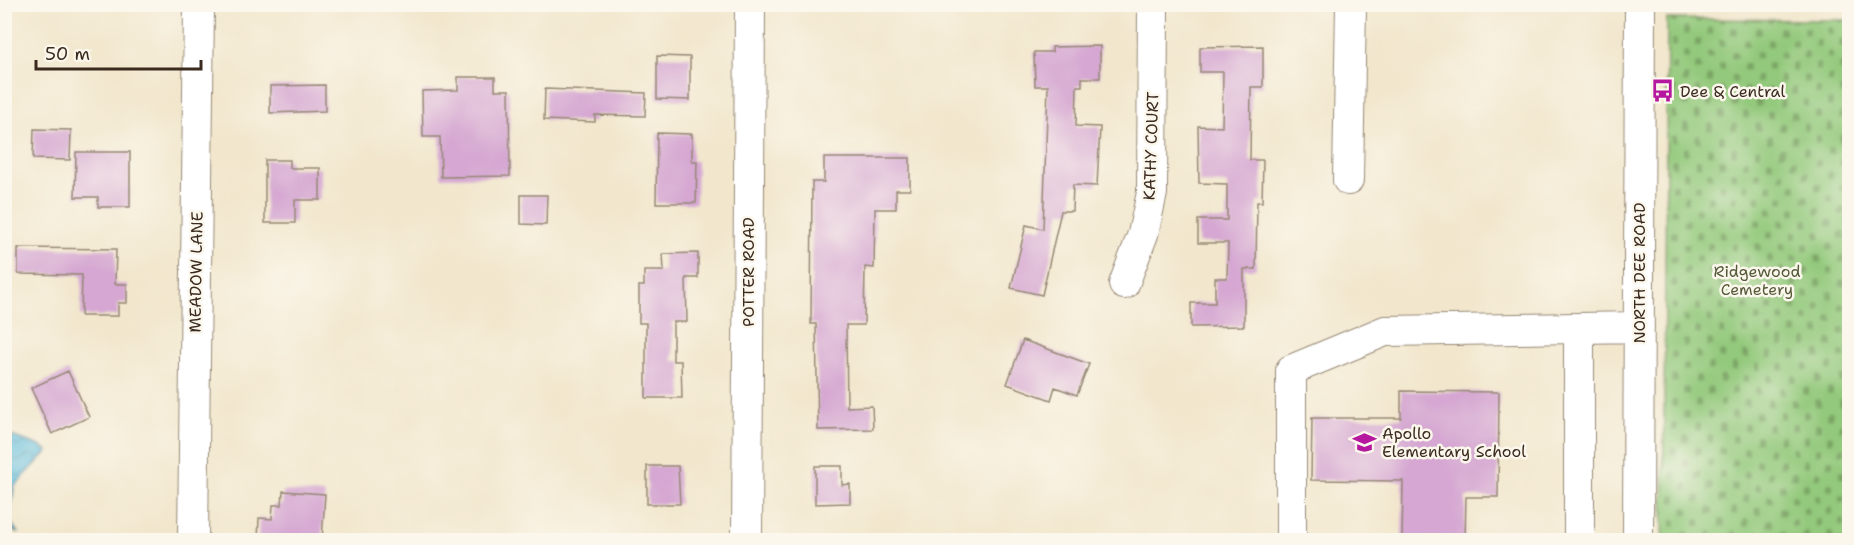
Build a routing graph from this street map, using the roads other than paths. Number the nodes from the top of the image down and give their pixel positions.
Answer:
1 (199, 4) edge
2 (750, 4) edge
3 (1153, 4) edge
4 (1351, 4) edge
5 (1640, 4) edge
6 (1348, 180) dead end
7 (1124, 284) dead end
8 (1639, 327) junction
9 (1579, 328) junction
10 (193, 540) edge
11 (747, 540) edge
12 (1291, 540) edge
13 (1579, 540) edge
14 (1638, 540) edge

1 - 10 street, MEADOW LANE
2 - 11 street, POTTER ROAD
3 - 7 street, KATHY COURT
4 - 6 street
5 - 8 street, NORTH DEE ROAD
8 - 9 street
8 - 14 street, NORTH DEE ROAD
9 - 12 street
9 - 13 street

